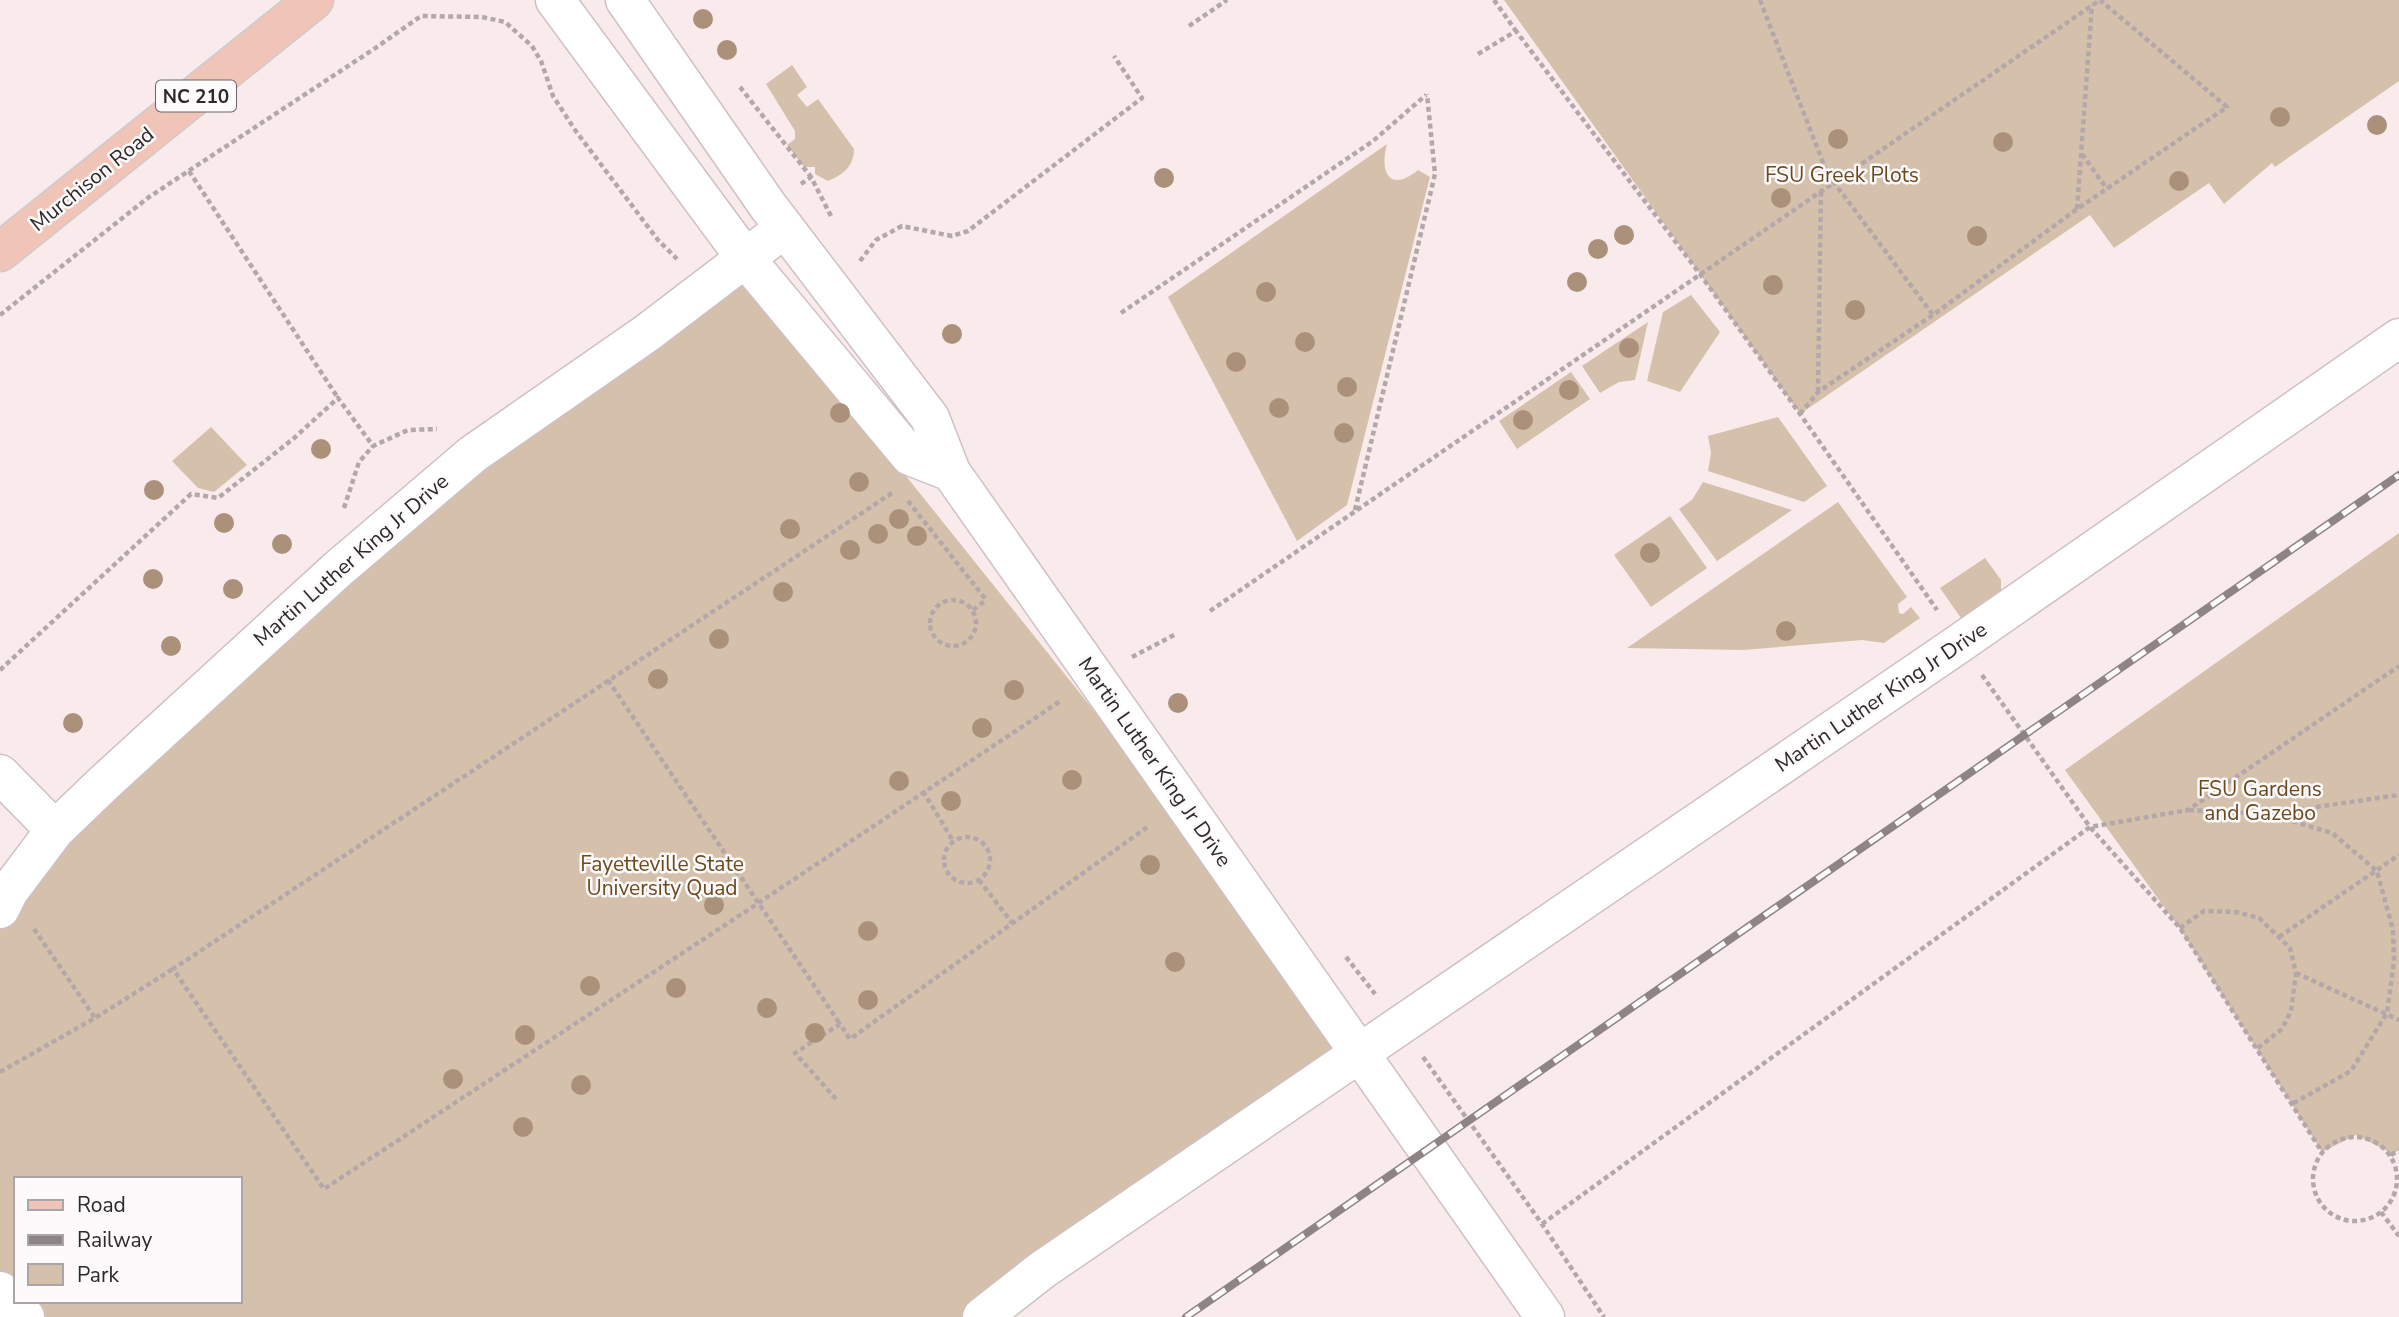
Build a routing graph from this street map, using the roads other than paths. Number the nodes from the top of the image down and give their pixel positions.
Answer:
1 (314, 0) edge
2 (555, 0) edge
3 (625, 0) edge
4 (785, 228) junction
5 (0, 252) edge
6 (746, 259) junction
7 (2399, 338) edge
8 (951, 472) junction
9 (0, 774) edge
10 (55, 830) junction
11 (4, 900) edge
12 (1360, 1052) junction
13 (0, 1291) edge
14 (25, 1317) edge
15 (982, 1317) edge
16 (1545, 1317) edge

1 - 5 main road, Murchison Road / NC 210
2 - 6 street
3 - 4 street, Martin Luther King Jr Drive
4 - 6 street, Martin Luther King Jr Drive
4 - 8 street, Martin Luther King Jr Drive
6 - 8 street
6 - 10 street, Martin Luther King Jr Drive
7 - 12 street, Martin Luther King Jr Drive
8 - 12 street, Martin Luther King Jr Drive
9 - 10 street
10 - 11 street, Martin Luther King Jr Drive
12 - 15 street, Martin Luther King Jr Drive
12 - 16 street, Martin Luther King Jr Drive
13 - 14 street

